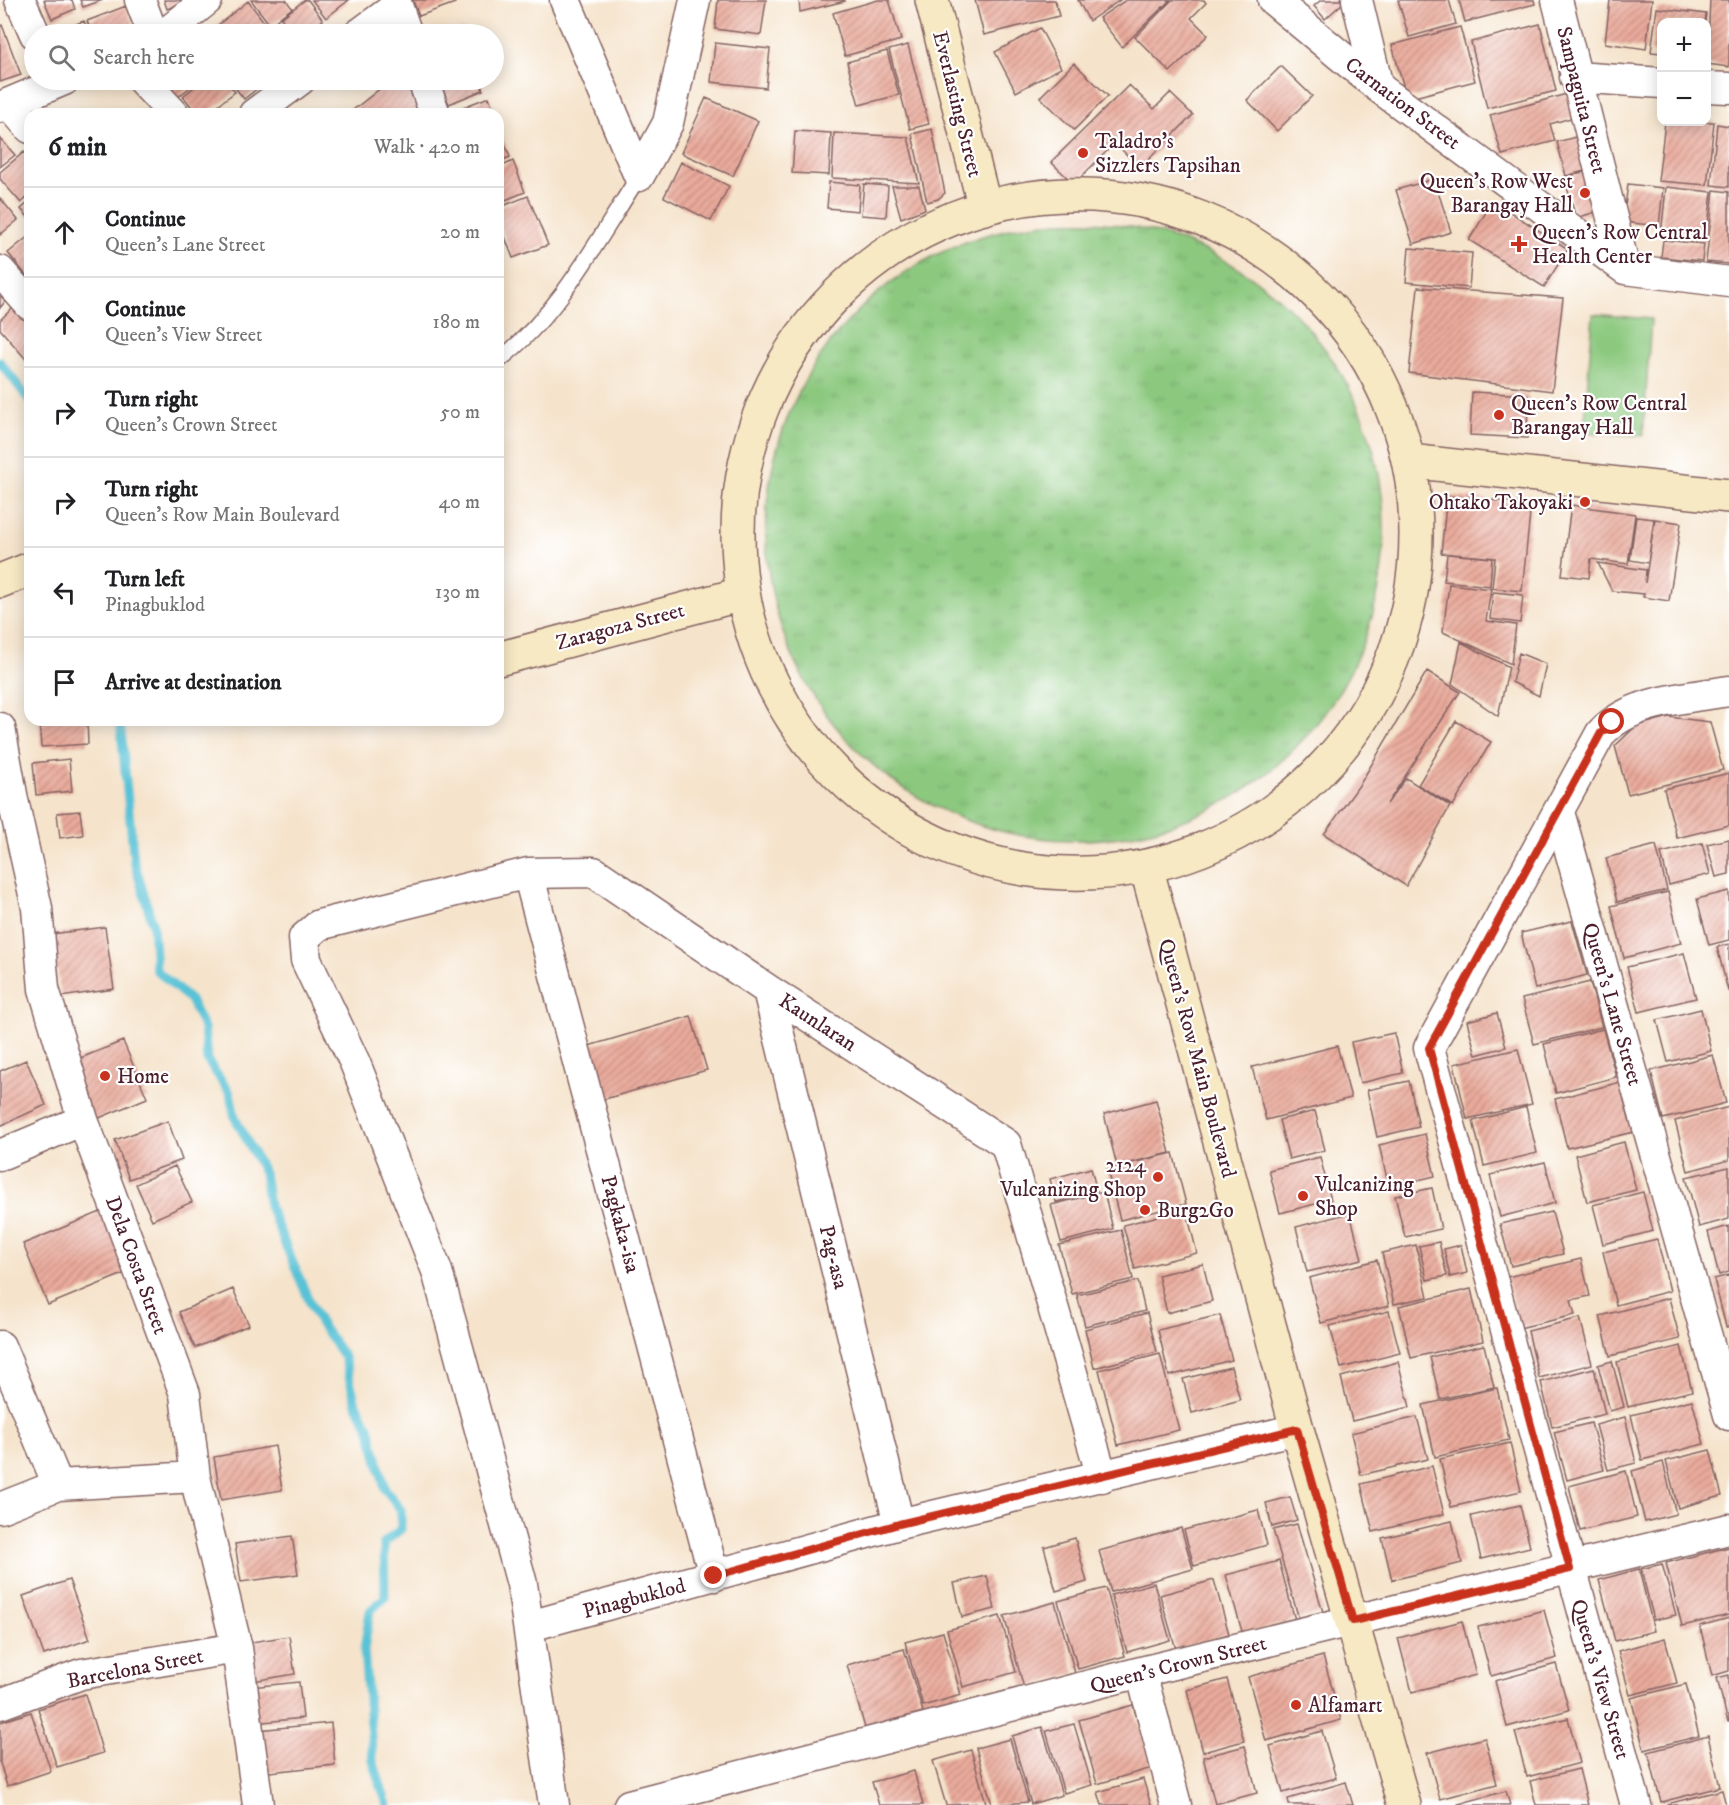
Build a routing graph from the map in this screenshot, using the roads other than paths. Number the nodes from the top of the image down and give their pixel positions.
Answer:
1 (20, 0) edge
2 (140, 0) edge
3 (207, 0) edge
4 (565, 0) edge
5 (694, 0) edge
6 (932, 0) edge
7 (1273, 0) edge
8 (1356, 0) edge
9 (1557, 0) edge
10 (396, 3) edge
11 (31, 24) edge
12 (149, 24) edge
13 (177, 24) edge
14 (371, 24) edge
15 (403, 24) edge
16 (1575, 77) junction
17 (1657, 83) edge
18 (1378, 87) junction
19 (1711, 87) edge
20 (1729, 88) edge
21 (37, 90) edge
22 (151, 90) edge
23 (286, 90) edge
24 (427, 90) edge
25 (4, 106) edge
26 (168, 108) edge
27 (262, 108) edge
28 (433, 108) edge
29 (24, 123) edge
30 (639, 176) junction
31 (985, 208) junction
32 (1624, 269) junction
33 (0, 271) edge
34 (1729, 282) edge
35 (24, 298) edge
36 (504, 356) edge
37 (1409, 461) junction
38 (1729, 496) edge
39 (24, 571) edge
40 (0, 581) edge
41 (742, 594) junction
42 (504, 657) edge
43 (1729, 691) edge
44 (0, 728) edge
45 (6, 801) edge
46 (1559, 813) junction
47 (1146, 866) junction
48 (528, 873) junction
49 (768, 990) junction
50 (83, 1120) junction
51 (0, 1155) edge
52 (0, 1346) edge
53 (1729, 1415) edge
54 (1297, 1429) junction
55 (195, 1477) junction
56 (1102, 1477) junction
57 (58, 1485) junction
58 (0, 1508) edge
59 (899, 1524) junction
60 (1729, 1530) edge
61 (1570, 1569) junction
62 (714, 1576) junction
63 (1353, 1621) junction
64 (530, 1626) junction
65 (237, 1648) junction
66 (1141, 1672) junction
67 (0, 1704) edge
68 (258, 1805) edge
69 (554, 1805) edge
70 (629, 1805) edge
71 (1176, 1805) edge
72 (1404, 1805) edge
73 (1636, 1805) edge

1 - 11 street
2 - 12 street
3 - 13 street
4 - 30 street
5 - 30 street
6 - 31 street, Everlasting Street
7 - 18 street, Carnation Street
8 - 18 street
9 - 16 street, Sampaguita Street
10 - 14 street
10 - 15 street
16 - 17 street
16 - 32 street, Sampaguita Street
18 - 32 street, Carnation Street
19 - 20 street
21 - 25 street
22 - 26 street
23 - 27 street
24 - 28 street
25 - 29 street
30 - 36 lane
31 - 37 street
31 - 41 street
32 - 34 street, Carnation Street
33 - 35 street
37 - 38 street
37 - 47 street
39 - 40 street
41 - 42 street, Zaragoza Street
41 - 47 street
43 - 46 street
44 - 45 street, Dela Costa Street
45 - 50 street, Dela Costa Street
46 - 53 street, Queen's Lane Street
46 - 61 street, Queen's View Street
47 - 54 street, Queen's Row Main Boulevard
48 - 49 street, Kaunlaran
48 - 62 street, Pagkaka-isa
48 - 64 street, Kaunlaran
49 - 56 street, Kaunlaran
49 - 59 street, Pag-asa
50 - 51 street
50 - 55 street, Dela Costa Street
52 - 57 street
54 - 56 street, Pinagbuklod
54 - 63 street, Queen's Row Main Boulevard
55 - 57 street
55 - 65 street, Dela Costa Street
56 - 59 street, Pinagbuklod
57 - 58 street
59 - 62 street, Pinagbuklod
60 - 61 street, Queen's Crown Street
61 - 63 street, Queen's Crown Street
61 - 73 street, Queen's View Street
62 - 64 street, Pinagbuklod
63 - 66 street, Queen's Crown Street
63 - 72 street, Queen's Row Main Boulevard
64 - 69 street
65 - 67 street, Barcelona Street
65 - 68 street, Dela Costa Street
66 - 70 street, Queen's Crown Street
66 - 71 street

